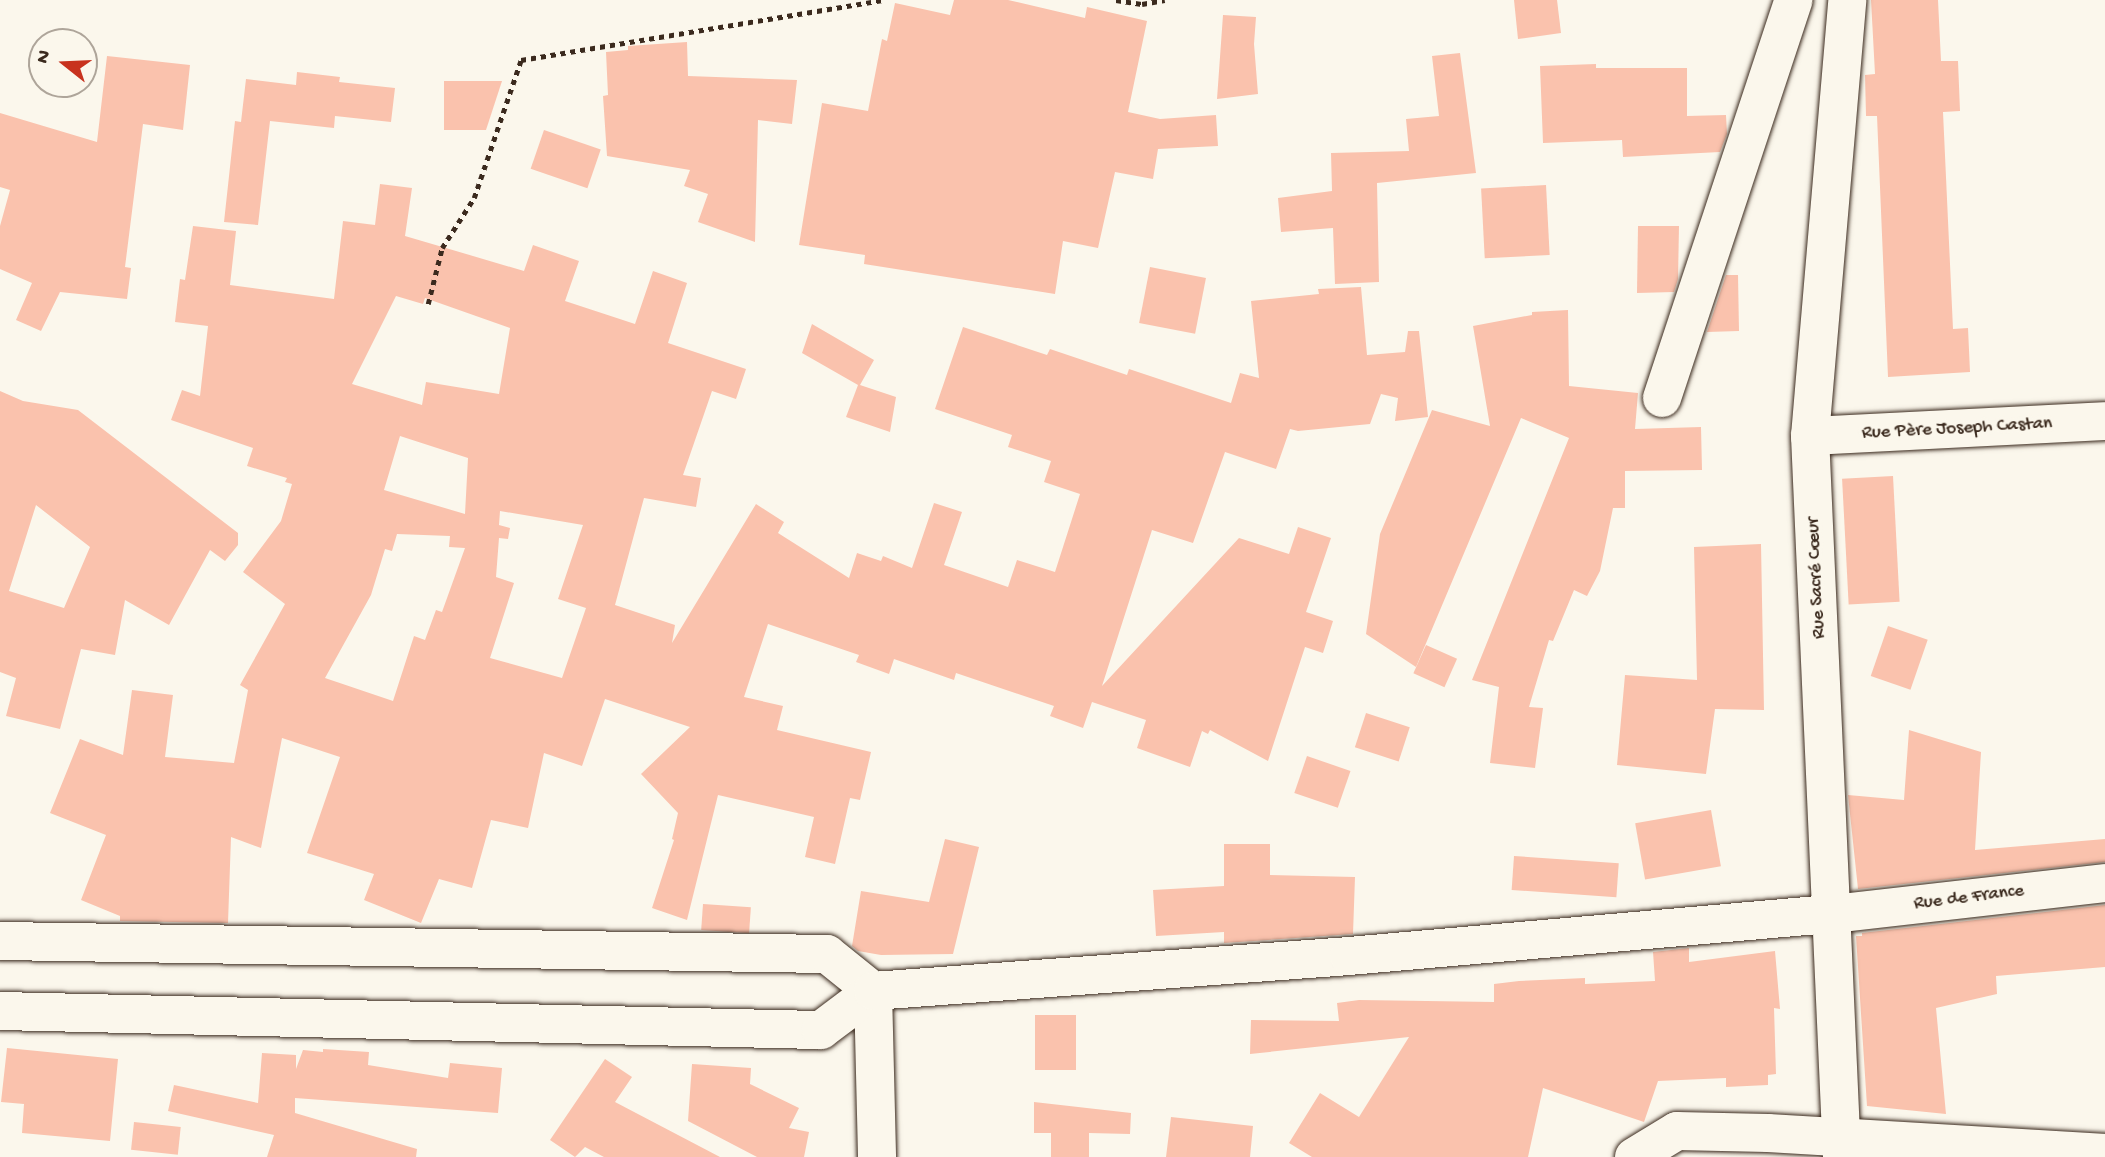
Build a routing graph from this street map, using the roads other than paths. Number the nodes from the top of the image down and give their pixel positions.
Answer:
1 (1794, 0) edge
2 (1847, 0) edge
3 (1662, 398) dead end
4 (2105, 421) edge
5 (1810, 436) junction
6 (2105, 883) edge
7 (1833, 914) junction
8 (0, 942) edge
9 (873, 991) junction
10 (0, 1011) edge
11 (1842, 1148) edge
12 (2105, 1153) edge
13 (877, 1157) edge
14 (1634, 1157) edge

1 - 3 street
2 - 5 street, Rue Sacré Cœur
4 - 5 street, Rue Père Joseph Castan
5 - 7 street, Rue Sacré Cœur
6 - 7 street, Rue de France
7 - 9 street, Rue de France
7 - 11 street, Rue Sacré Cœur
8 - 9 street
9 - 10 street
9 - 13 street
11 - 12 street
11 - 14 street

